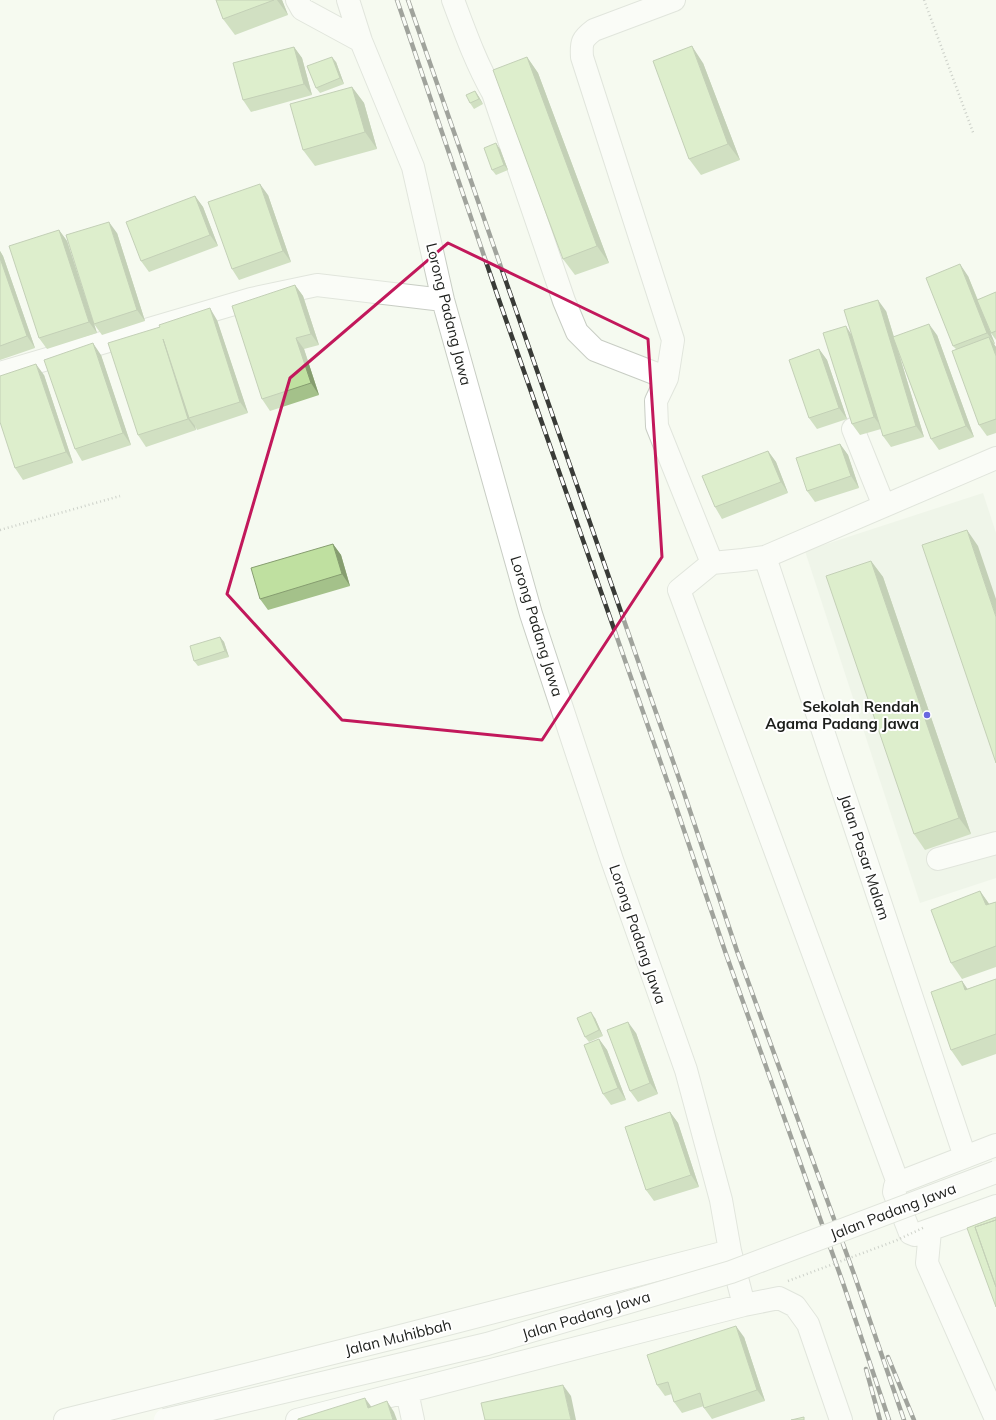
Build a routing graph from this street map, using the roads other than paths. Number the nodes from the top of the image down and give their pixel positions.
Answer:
1 (297, 0) edge
2 (348, 0) edge
3 (453, 0) edge
4 (674, 0) edge
5 (361, 41) junction
6 (443, 300) junction
7 (0, 373) edge
8 (667, 378) junction
9 (853, 429) edge
10 (996, 458) edge
11 (884, 506) junction
12 (765, 557) junction
13 (712, 563) junction
14 (996, 843) edge
15 (938, 859) dead end
16 (995, 1147) edge
17 (966, 1157) junction
18 (996, 1172) edge
19 (898, 1183) junction
20 (996, 1206) edge
21 (928, 1229) junction
22 (730, 1251) junction
23 (744, 1305) junction
24 (407, 1392) junction
25 (65, 1420) edge
26 (165, 1420) edge
27 (297, 1420) edge
28 (413, 1420) edge
29 (840, 1420) edge
30 (996, 1420) edge

1 - 5 street
2 - 5 street, Lorong Padang Jawa
3 - 8 street
4 - 8 street
5 - 6 street, Lorong Padang Jawa
6 - 7 street
6 - 22 street, Lorong Padang Jawa
8 - 13 street
9 - 11 street
10 - 11 street
11 - 12 street
12 - 13 street
12 - 17 street, Jalan Pasar Malam
13 - 19 street
14 - 15 street
16 - 17 street
17 - 19 street
18 - 26 street, Jalan Padang Jawa, bridge
19 - 21 street
20 - 21 street
21 - 30 street
22 - 23 street, Lorong Padang Jawa
22 - 25 street, Jalan Muhibbah
23 - 24 street
23 - 29 street
24 - 27 street
24 - 28 street

